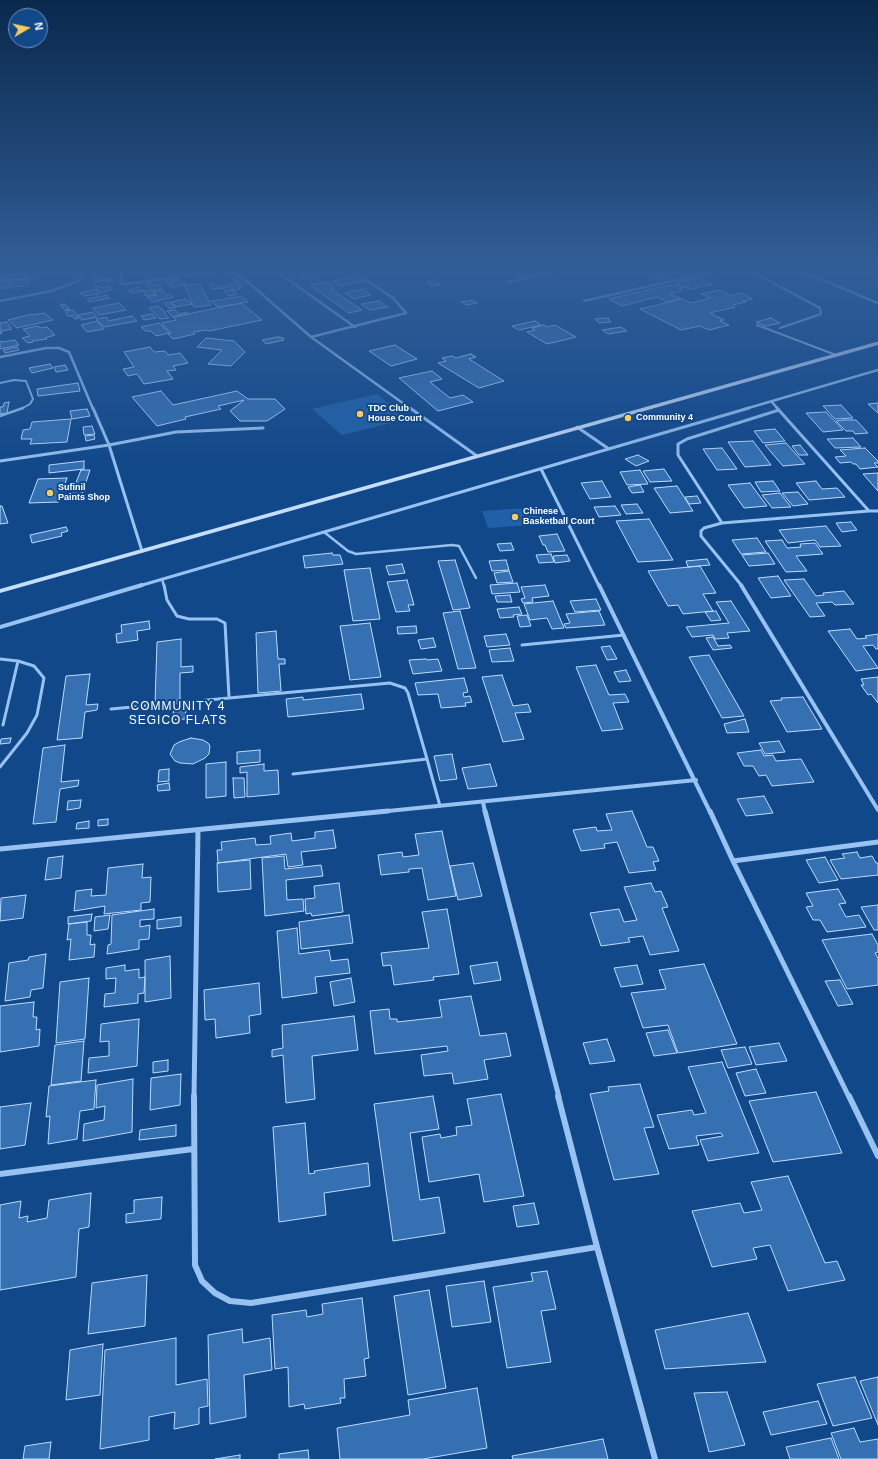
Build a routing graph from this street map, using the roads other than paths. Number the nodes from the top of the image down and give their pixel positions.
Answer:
1 (315, 336) edge
2 (786, 336) edge
3 (311, 337) joint
4 (878, 343) edge
5 (836, 355) junction
6 (0, 357) edge
7 (878, 370) edge
8 (0, 383) edge
9 (771, 401) junction
10 (779, 410) junction
11 (0, 416) edge
12 (577, 427) junction
13 (263, 428) dead end
14 (109, 445) junction
15 (609, 449) junction
16 (477, 456) junction
17 (0, 461) edge
18 (542, 469) junction
19 (869, 511) junction
20 (878, 511) edge
21 (722, 523) junction
22 (324, 532) junction
23 (142, 551) junction
24 (476, 578) dead end
25 (162, 579) junction
26 (0, 591) edge
27 (0, 627) edge
28 (624, 635) junction
29 (522, 645) dead end
30 (0, 659) edge
31 (18, 661) junction
32 (229, 697) junction
33 (111, 709) dead end
34 (4, 725) dead end
35 (427, 759) junction
36 (0, 767) edge
37 (292, 774) dead end
38 (696, 780) junction
39 (483, 802) junction
40 (440, 806) junction
41 (878, 810) edge
42 (198, 830) junction
43 (878, 842) edge
44 (0, 849) edge
45 (733, 861) junction
46 (192, 1149) junction
47 (878, 1156) edge
48 (0, 1174) edge
49 (597, 1247) junction
50 (655, 1459) edge

1 - 3 street
2 - 5 lane
3 - 16 street
4 - 5 main road
5 - 12 main road
6 - 14 street
7 - 9 street
8 - 11 lane
9 - 10 street
9 - 15 street
10 - 19 street
10 - 21 street
12 - 15 street
12 - 16 main road
13 - 14 street
14 - 17 street
14 - 23 street
15 - 18 street
16 - 23 main road
18 - 22 street
18 - 28 street
19 - 20 street
19 - 21 street
21 - 41 street
22 - 24 lane
22 - 25 street
23 - 26 main road
25 - 27 street
25 - 32 lane
28 - 29 lane
28 - 38 street
30 - 31 lane
31 - 34 lane
31 - 36 lane
32 - 33 lane
32 - 35 lane
35 - 37 lane
35 - 40 lane
38 - 39 street
38 - 45 street
39 - 40 street
39 - 49 street
40 - 42 street
42 - 44 street
42 - 46 street
43 - 45 street
45 - 47 street
46 - 48 street
46 - 49 street
49 - 50 street

